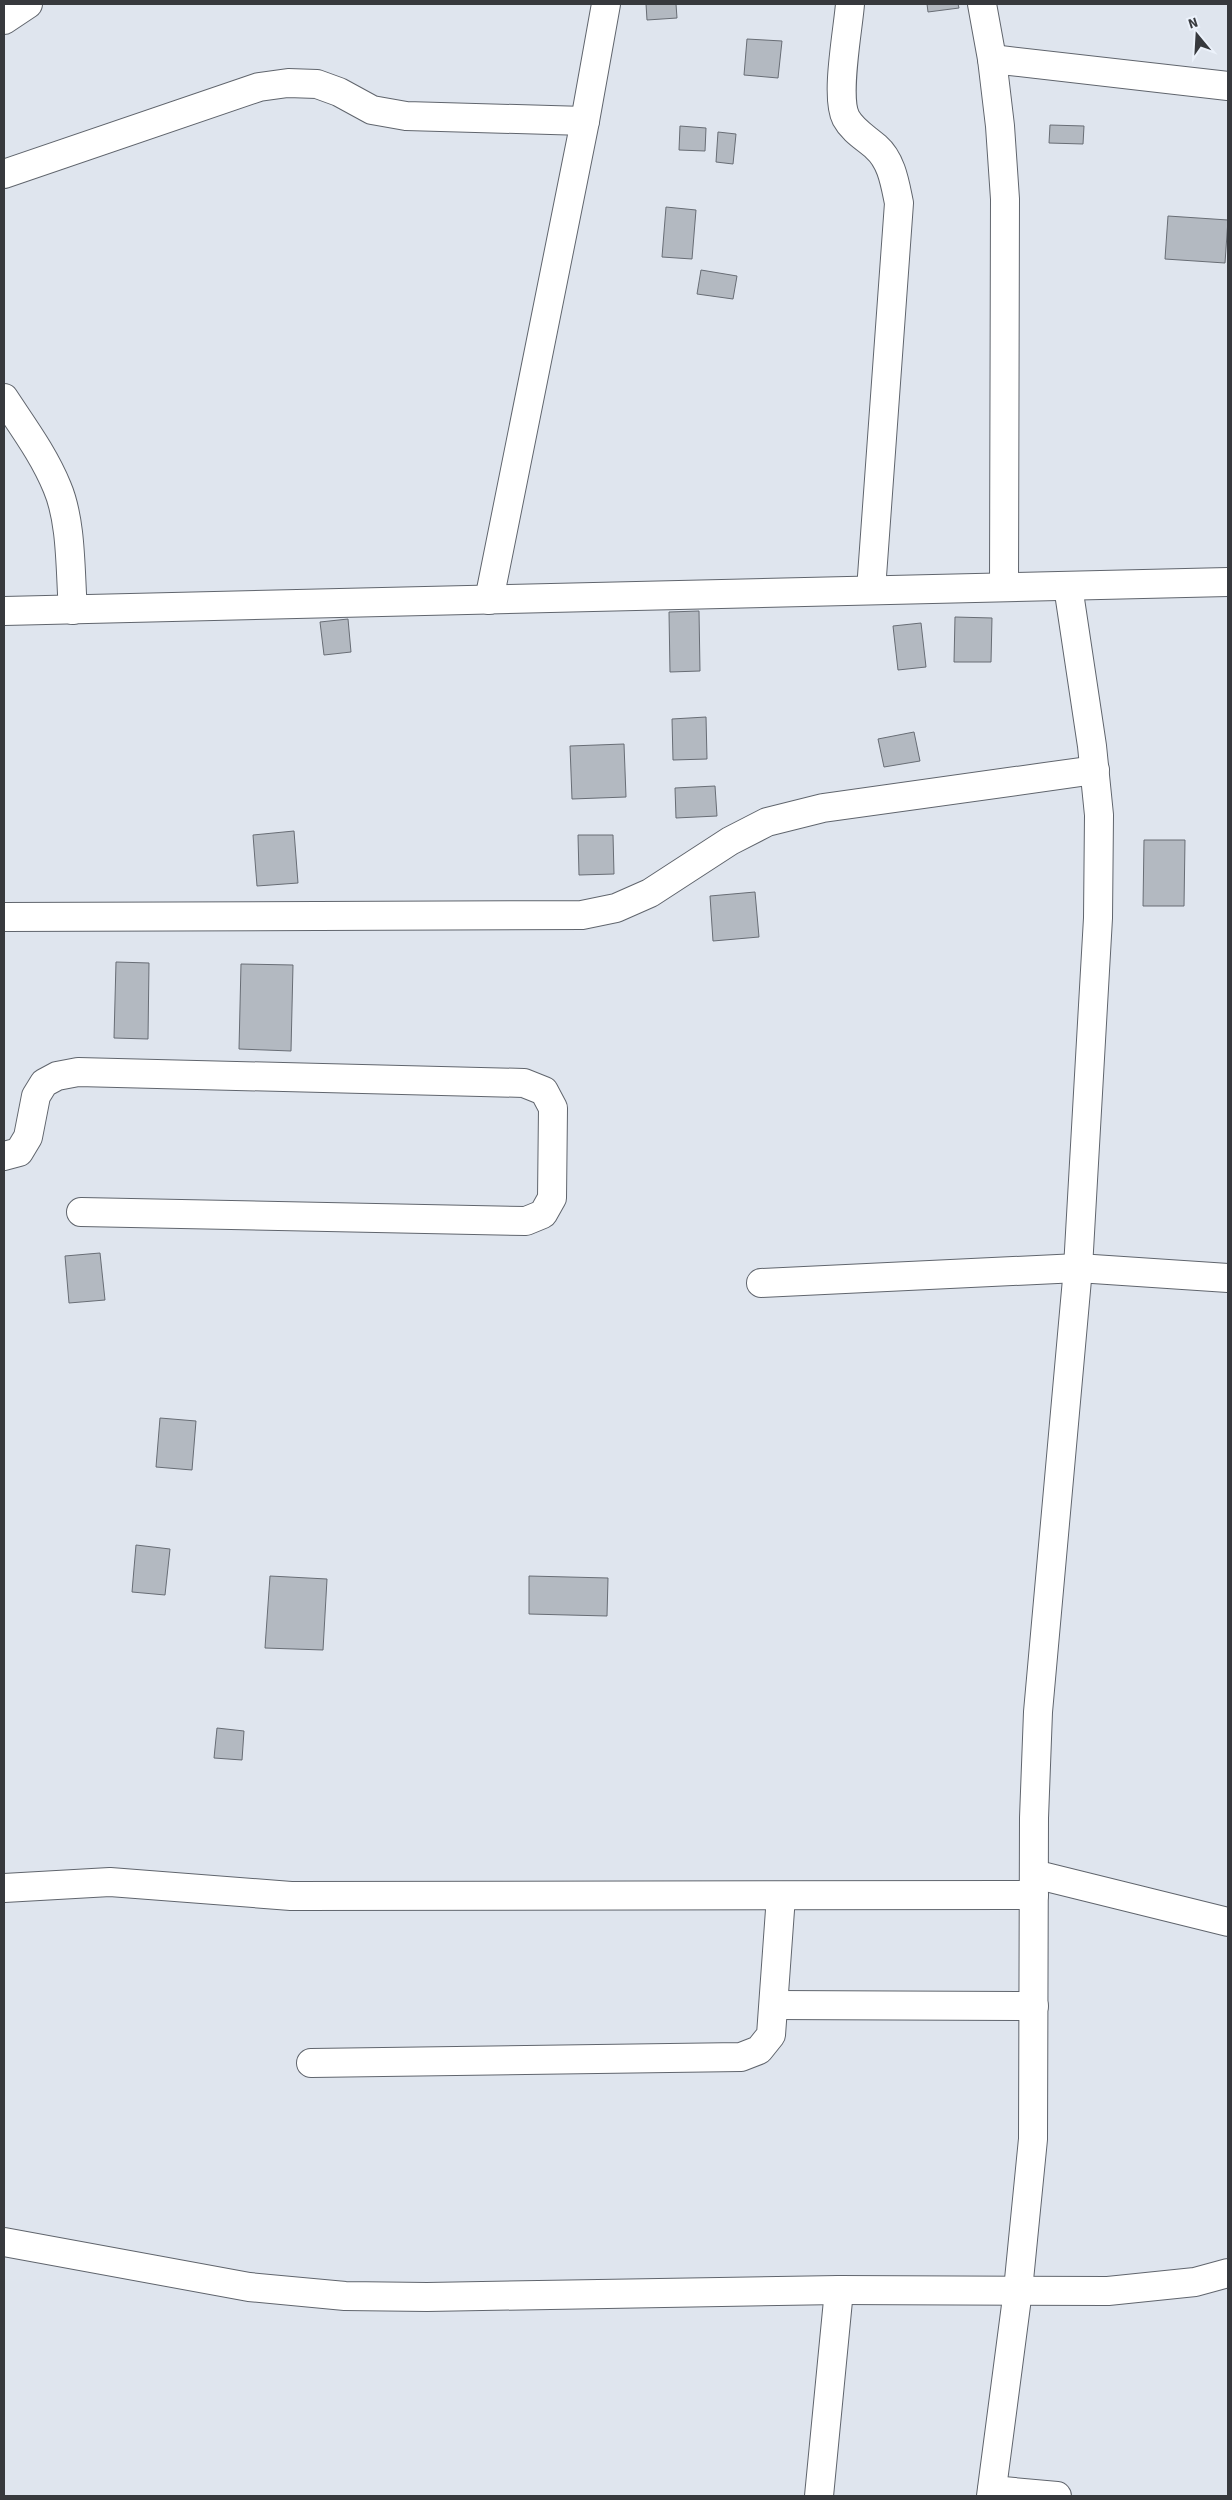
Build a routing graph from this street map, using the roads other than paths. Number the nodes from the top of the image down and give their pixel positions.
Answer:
1 (28, 4) edge
2 (606, 4) edge
3 (850, 4) edge
4 (982, 4) edge
5 (4, 20) edge
6 (992, 59) junction
7 (1228, 86) edge
8 (585, 121) junction
9 (4, 174) edge
10 (4, 398) edge
11 (1228, 582) edge
12 (1068, 586) junction
13 (1004, 587) junction
14 (871, 590) junction
15 (489, 600) junction
16 (73, 610) junction
17 (4, 611) edge
18 (1095, 770) junction
19 (4, 917) edge
20 (4, 1156) edge
21 (81, 1212) dead end
22 (1078, 1268) junction
23 (1228, 1278) edge
24 (761, 1283) dead end
25 (1034, 1885) junction
26 (4, 1888) edge
27 (781, 1896) junction
28 (1228, 1922) edge
29 (775, 2005) junction
30 (1034, 2006) junction
31 (310, 2063) dead end
32 (4, 2242) edge
33 (1228, 2273) edge
34 (839, 2290) junction
35 (1018, 2290) junction
36 (992, 2493) edge
37 (819, 2496) edge
38 (1057, 2496) edge

1 - 5 street
2 - 8 street
3 - 14 street
4 - 6 street
6 - 7 street
6 - 13 street
8 - 9 street
8 - 15 street
10 - 16 street
11 - 12 street
12 - 13 street
12 - 18 street
13 - 14 street
14 - 15 street
15 - 16 street
16 - 17 street
18 - 19 street
18 - 22 street
20 - 21 street
22 - 23 street
22 - 24 street
22 - 25 street
25 - 27 street
25 - 28 street
25 - 30 street
26 - 27 street
27 - 29 street
29 - 30 street
29 - 31 street
30 - 35 street
32 - 34 street
33 - 35 street
34 - 35 street
34 - 37 street
35 - 36 street
36 - 38 street

